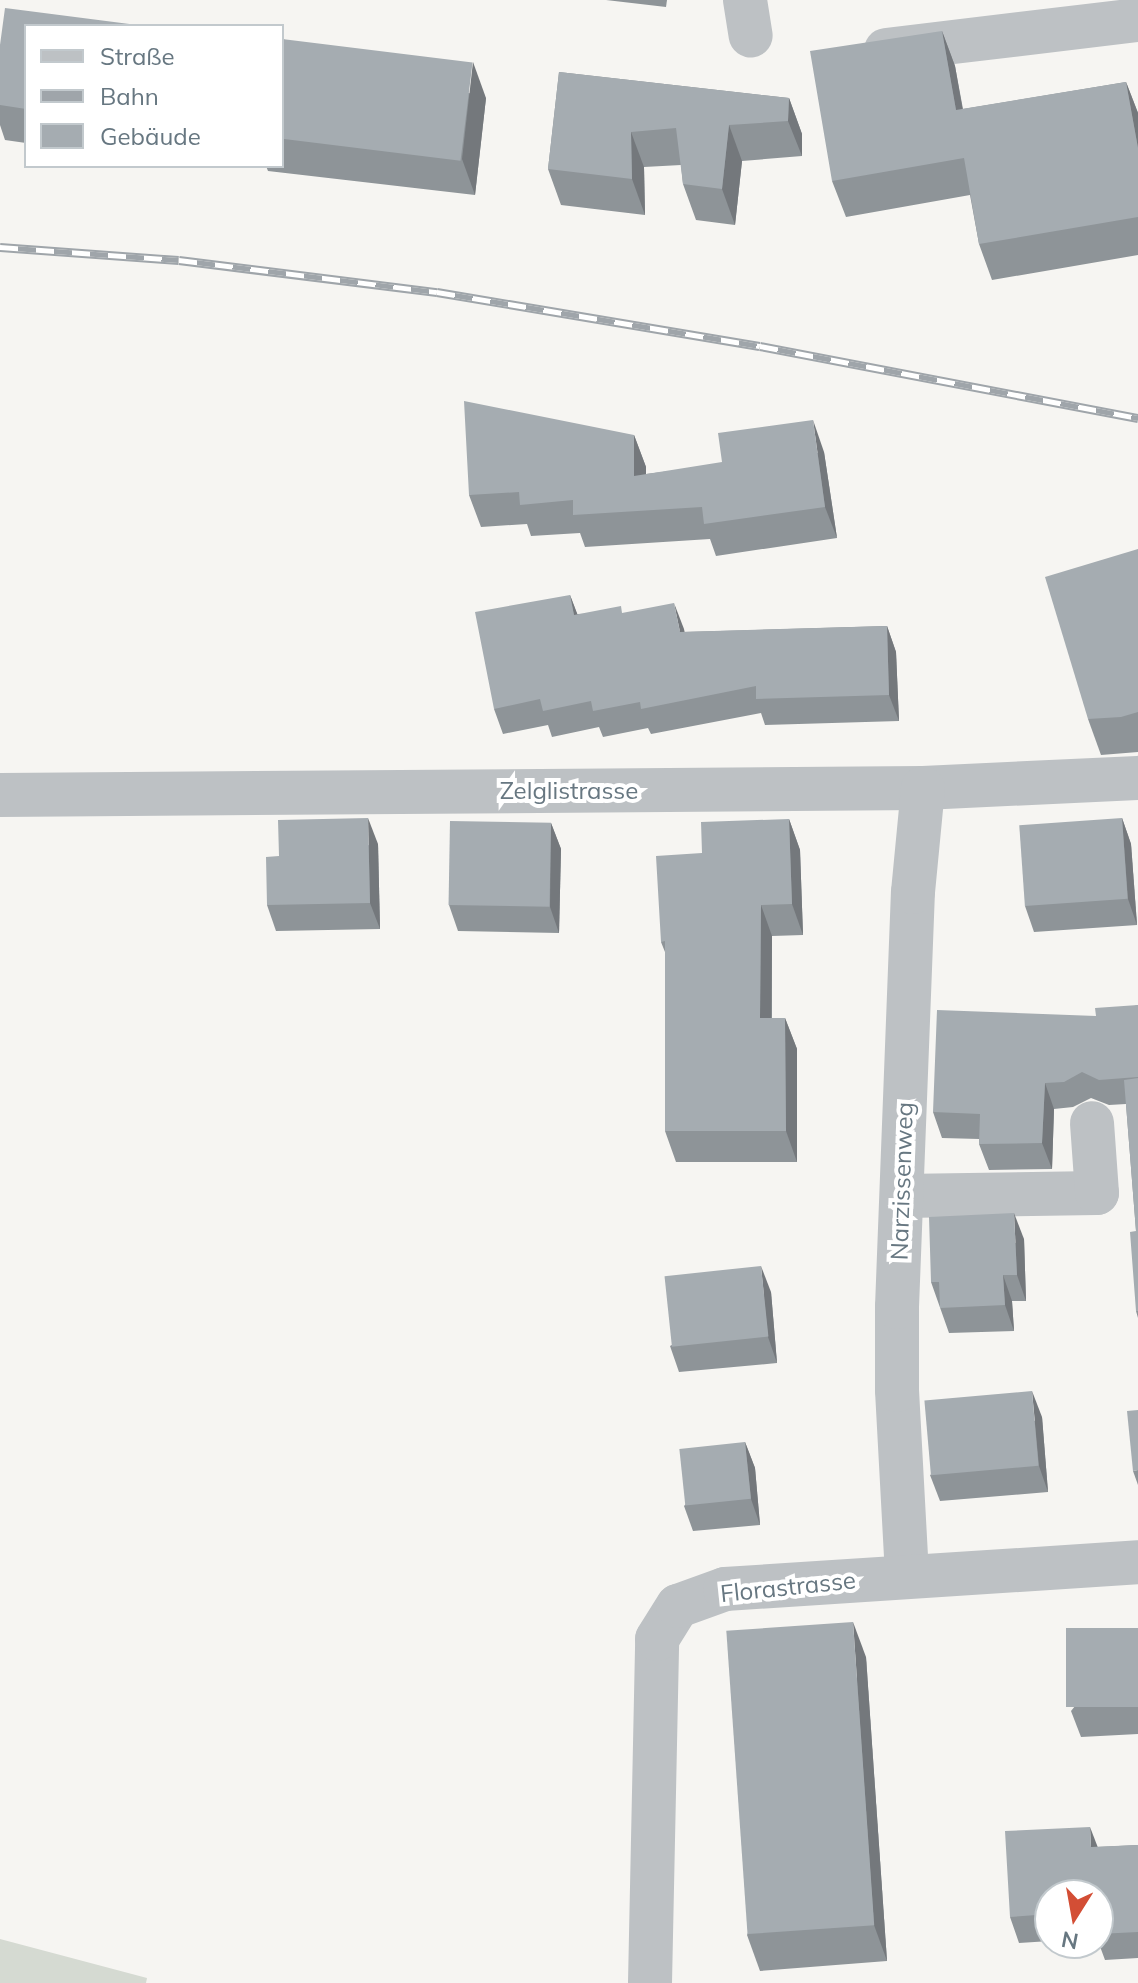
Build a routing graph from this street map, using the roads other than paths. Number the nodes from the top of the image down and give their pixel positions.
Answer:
1 (1138, 20) edge
2 (844, 54) edge
3 (1138, 778) edge
4 (923, 788) junction
5 (0, 795) edge
6 (1092, 1123) dead end
7 (902, 1196) junction
8 (1138, 1562) edge
9 (907, 1575) junction
10 (650, 1983) edge

1 - 2 street
3 - 4 street, Zelglistrasse
4 - 5 street, Zelglistrasse
4 - 7 street, Narzissenweg
6 - 7 street
7 - 9 street, Narzissenweg
8 - 9 street, Florastrasse
9 - 10 street, Florastrasse

